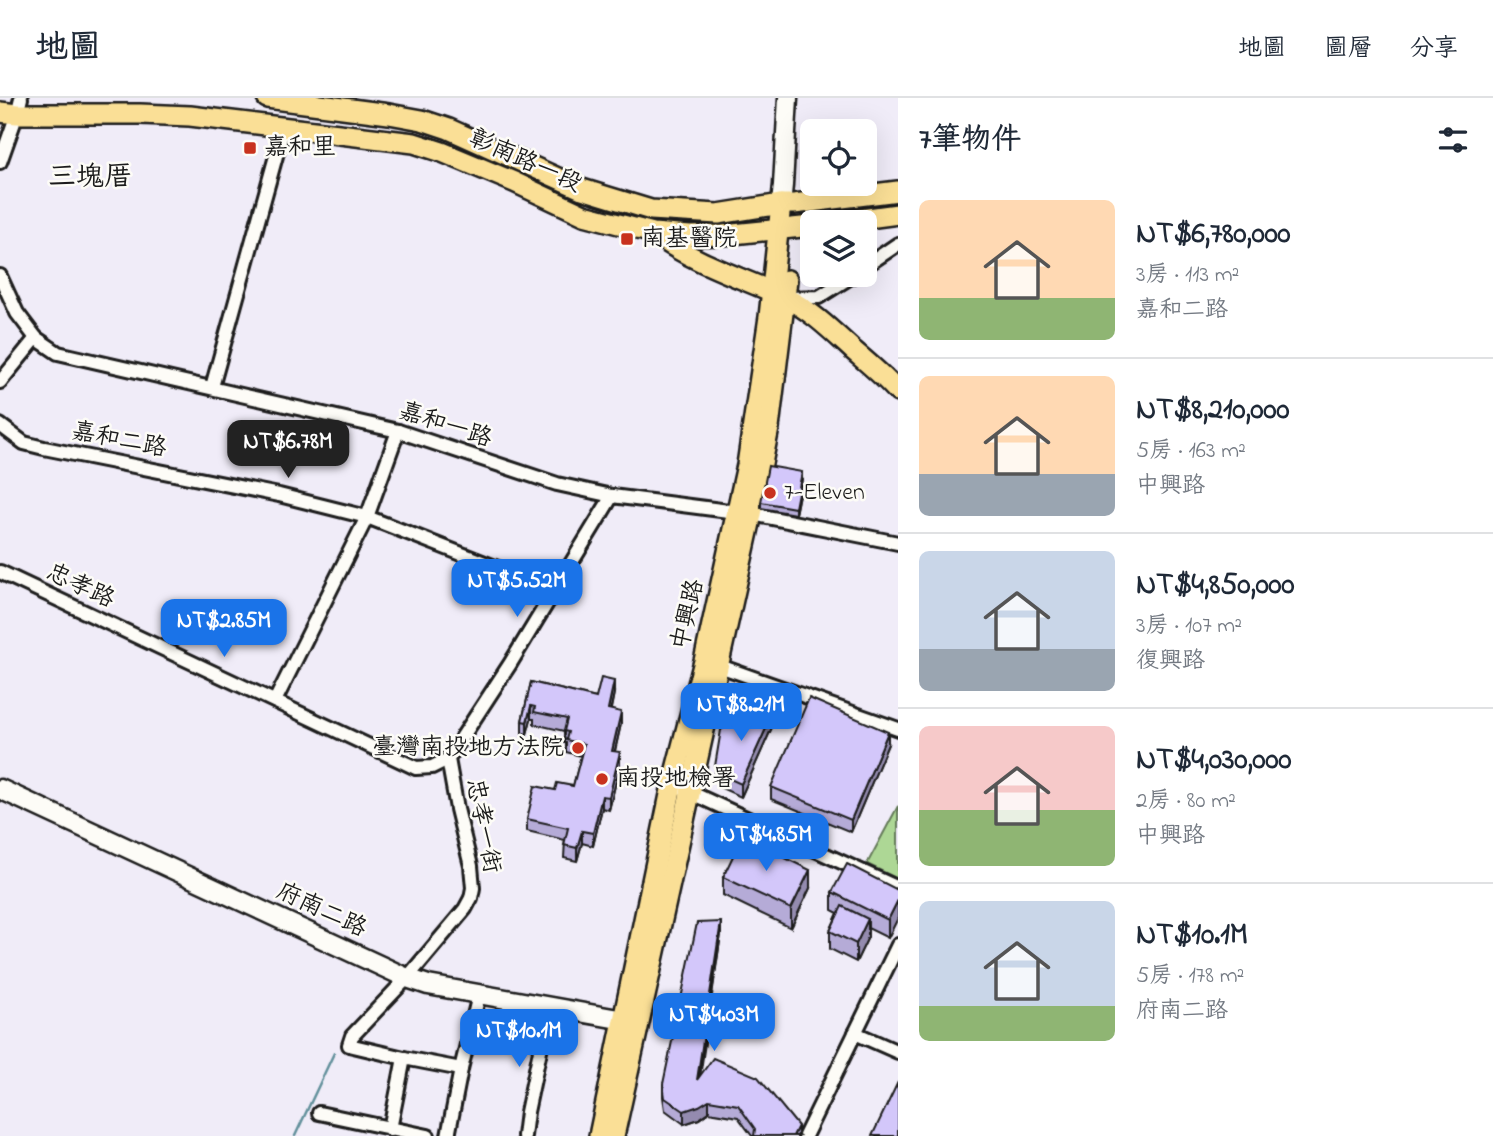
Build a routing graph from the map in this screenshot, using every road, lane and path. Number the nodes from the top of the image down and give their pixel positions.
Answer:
1 (267, 98) edge
2 (788, 98) edge
3 (799, 98) edge
4 (13, 108) edge
5 (284, 127) junction
6 (0, 162) edge
7 (898, 191) edge
8 (787, 204) junction
9 (898, 214) edge
10 (877, 217) edge
11 (800, 227) edge
12 (785, 229) junction
13 (653, 233) junction
14 (898, 244) edge
15 (877, 258) edge
16 (0, 276) edge
17 (835, 287) edge
18 (779, 296) junction
19 (36, 338) junction
20 (0, 382) edge
21 (212, 387) junction
22 (898, 392) edge
23 (0, 425) edge
24 (398, 431) junction
25 (612, 496) junction
26 (745, 514) junction
27 (367, 517) junction
28 (898, 543) edge
29 (0, 572) edge
30 (554, 590) junction
31 (711, 663) junction
32 (275, 701) junction
33 (898, 729) edge
34 (448, 760) junction
35 (681, 788) junction
36 (0, 789) edge
37 (898, 888) edge
38 (898, 945) edge
39 (893, 965) edge
40 (407, 978) junction
41 (478, 995) junction
42 (549, 1008) junction
43 (631, 1023) junction
44 (855, 1033) junction
45 (898, 1052) edge
46 (404, 1058) junction
47 (461, 1069) junction
48 (319, 1113) dead end
49 (390, 1129) junction
50 (607, 1133) edge
51 (428, 1136) edge
52 (448, 1136) edge
53 (524, 1136) edge
54 (805, 1136) edge

1 - 8 main road, 彰南路一段
2 - 8 street, 中興路
3 - 8 street, 中興路
4 - 5 main road, 彰南路一段
4 - 6 street
5 - 13 main road, 彰南路一段
5 - 21 street
7 - 8 main road, 彰南路一段
8 - 12 main road, 中興路
9 - 10 main road
11 - 12 main road, 彰南路一段
12 - 13 main road, 彰南路一段
12 - 18 main road, 中興路
13 - 18 main road, 彰南路一段
14 - 15 street
16 - 19 street, 嘉和一路
17 - 18 street
18 - 22 main road, 彰南路一段
18 - 26 main road, 中興路
19 - 20 street
19 - 21 street, 嘉和一路
21 - 24 street, 嘉和一路
23 - 27 street, 嘉和二路
24 - 25 street, 嘉和一路
24 - 27 street
25 - 26 street, 嘉和一路
25 - 30 street, 忠孝一街
26 - 28 street, 嘉和一路
26 - 31 main road, 中興路
27 - 30 street, 嘉和二路
27 - 32 street
29 - 32 street, 忠孝路
30 - 34 street, 忠孝一街
31 - 33 street
31 - 35 main road, 中興路
32 - 34 street, 忠孝路
34 - 40 street, 忠孝一街
35 - 37 street
35 - 43 main road, 中興路
36 - 40 street, 府南二路
38 - 39 street
39 - 44 street
40 - 41 street, 府南二路
40 - 46 street, 忠孝一街
41 - 42 street, 府南二路
41 - 47 street
42 - 43 street, 府南二路
42 - 53 street
43 - 50 main road, 中興路
44 - 45 street
44 - 54 street
46 - 47 street
46 - 49 street
47 - 52 street
48 - 49 street
49 - 51 street

